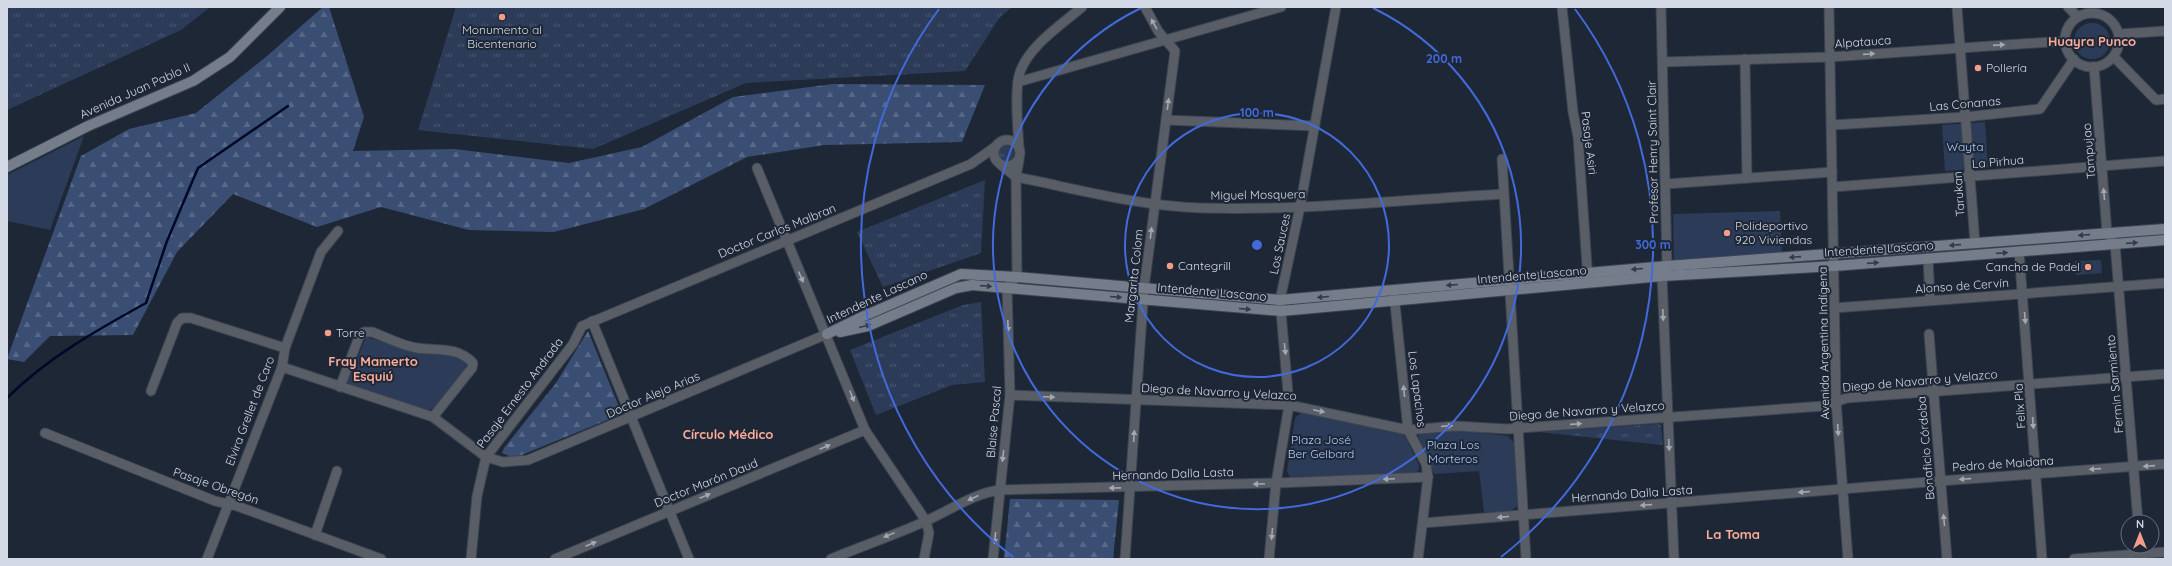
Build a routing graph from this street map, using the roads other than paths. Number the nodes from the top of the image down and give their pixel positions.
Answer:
1 (280, 7) edge
2 (1082, 7) edge
3 (1144, 7) edge
4 (1281, 7) edge
5 (1336, 7) edge
6 (1562, 7) edge
7 (1661, 7) edge
8 (1829, 7) edge
9 (1957, 7) edge
10 (2068, 7) edge
11 (2091, 10) edge
12 (1253, 11) edge
13 (2078, 17) junction
14 (2165, 31) edge
15 (2119, 34) junction
16 (1166, 40) junction
17 (2065, 41) junction
18 (1960, 48) junction
19 (1830, 56) junction
20 (2114, 57) junction
21 (1745, 59) junction
22 (2074, 60) junction
23 (1663, 62) junction
24 (2094, 67) junction
25 (1018, 82) junction
26 (2165, 99) edge
27 (1965, 117) junction
28 (1018, 118) junction
29 (1166, 120) junction
30 (1832, 125) junction
31 (1315, 126) junction
32 (998, 144) junction
33 (1019, 149) junction
34 (1502, 159) dead end
35 (1019, 160) junction
36 (2165, 161) edge
37 (998, 163) junction
38 (971, 164) junction
39 (2102, 166) junction
40 (7, 167) edge
41 (757, 168) dead end
42 (1832, 172) junction
43 (1016, 177) junction
44 (1970, 177) junction
45 (1747, 178) junction
46 (1666, 184) junction
47 (1833, 187) junction
48 (1503, 194) junction
49 (1155, 204) junction
50 (1300, 206) junction
51 (2165, 229) edge
52 (338, 231) dead end
53 (2107, 233) junction
54 (2165, 240) edge
55 (786, 241) junction
56 (1975, 243) junction
57 (2115, 244) junction
58 (2019, 251) junction
59 (1834, 254) junction
60 (1928, 258) junction
61 (1667, 266) junction
62 (1834, 266) junction
63 (1662, 276) junction
64 (1017, 277) junction
65 (1588, 278) junction
66 (2165, 283) edge
67 (1509, 285) junction
68 (2118, 286) junction
69 (1007, 287) junction
70 (1144, 288) junction
71 (2023, 294) junction
72 (1395, 296) junction
73 (1143, 299) junction
74 (1930, 300) junction
75 (1280, 305) junction
76 (1834, 308) junction
77 (592, 320) junction
78 (827, 334) junction
79 (1929, 334) dead end
80 (285, 348) junction
81 (282, 367) junction
82 (2165, 374) edge
83 (2127, 377) junction
84 (2031, 384) junction
85 (340, 387) junction
86 (151, 391) dead end
87 (1933, 392) junction
88 (1010, 395) junction
89 (1136, 400) junction
90 (1836, 401) junction
91 (1289, 405) junction
92 (631, 416) junction
93 (433, 417) junction
94 (1667, 418) junction
95 (1517, 428) junction
96 (865, 430) junction
97 (1408, 430) junction
98 (45, 433) dead end
99 (486, 457) junction
100 (2165, 464) edge
101 (2134, 467) junction
102 (337, 470) dead end
103 (2036, 473) junction
104 (1428, 477) junction
105 (1940, 481) junction
106 (1276, 483) junction
107 (1130, 488) junction
108 (1843, 489) junction
109 (999, 490) junction
110 (228, 504) junction
111 (1671, 504) junction
112 (669, 511) junction
113 (2137, 514) edge
114 (1523, 515) junction
115 (926, 521) junction
116 (1423, 523) junction
117 (315, 535) junction
118 (2130, 554) edge
119 (207, 559) edge
120 (381, 559) edge
121 (471, 559) edge
122 (555, 559) edge
123 (689, 559) edge
124 (831, 559) edge
125 (924, 559) edge
126 (993, 559) edge
127 (1125, 559) edge
128 (1270, 559) edge
129 (1418, 559) edge
130 (1526, 559) edge
131 (1674, 559) edge
132 (1848, 559) edge
133 (1947, 559) edge
134 (2042, 559) edge
135 (2074, 559) edge

1 - 40 main road, Avenida Juan Pablo II
2 - 25 street
16 -> 3 street, Margarita Colom
4 - 12 street
5 - 31 street, Los Sauces
6 - 65 street, Pasaje Asiri
7 - 23 street, Profesor Henry Saint Clair
8 - 19 street, Avenida Argentina Indígena
9 - 18 street, Tarukan
10 - 13 street
11 - 13 street
11 - 15 street
12 - 16 street
13 - 17 street
14 - 15 street
15 - 20 street
16 - 25 street
29 -> 16 street, Margarita Colom
18 -> 17 street, Alpatauca
17 - 22 street
19 -> 18 street, Alpatauca
18 - 27 street, Tarukan
19 - 21 street, Alpatauca
19 - 30 street, Avenida Argentina Indígena
20 - 24 street
20 - 26 street
21 - 23 street, Alpatauca
21 - 45 street
22 - 24 street
22 - 27 street, Las Conanas
23 - 46 street, Profesor Henry Saint Clair
24 - 39 street, Tampujao
25 - 28 street
27 - 30 street, Las Conanas
27 - 44 street, Tarukan
28 - 32 street, Doctor Carlos Malbran
28 - 33 street
29 - 31 street
29 - 49 street, Margarita Colom
30 - 42 street, Avenida Argentina Indígena
31 - 50 street, Los Sauces
32 - 33 street
32 - 37 street
32 - 38 street, Doctor Carlos Malbran
33 - 35 street
34 - 48 street
35 - 37 street
35 - 43 street
36 - 39 street, La Pirhua
37 - 38 street, Doctor Carlos Malbran
37 - 43 street
38 - 55 street, Doctor Carlos Malbran
39 - 44 street, La Pirhua
53 -> 39 street, Tampujao
41 - 55 street
42 - 45 street
42 - 47 street, Avenida Argentina Indígena
43 - 49 street, Miguel Mosquera
43 - 64 street
44 - 47 street, La Pirhua
44 - 56 street, Tarukan
45 - 46 street
46 - 61 street, Profesor Henry Saint Clair
47 - 59 street, Avenida Argentina Indígena
48 - 50 street, Miguel Mosquera
48 - 67 street
49 - 50 street, Miguel Mosquera
70 -> 49 street, Margarita Colom
50 - 75 street, Los Sauces
51 - 53 main road, Intendente Lascano
52 - 80 street, Elvira Grellet de Caro
53 -> 56 main road, Intendente Lascano
53 - 57 street
57 -> 54 main road, Intendente Lascano
55 - 77 street, Doctor Carlos Malbran
55 -> 78 street
56 -> 59 main road, Intendente Lascano
57 - 58 main road, Intendente Lascano
57 - 68 street, Fermin Sarmiento
60 -> 58 main road, Intendente Lascano
58 - 71 street, Felix Pla
59 -> 61 main road, Intendente Lascano
59 - 62 street, Avenida Argentina Indígena
62 -> 60 main road, Intendente Lascano
60 - 74 street
61 - 63 street, Profesor Henry Saint Clair
61 -> 65 main road, Intendente Lascano
62 - 63 main road, Intendente Lascano
62 - 76 street, Avenida Argentina Indígena
63 - 65 main road, Intendente Lascano
63 -> 94 street, Profesor Henry Saint Clair
64 - 69 street
64 - 70 main road, Intendente Lascano
64 - 78 main road, Intendente Lascano
65 - 67 main road, Intendente Lascano
66 - 68 street, Alonso de Cervín
67 - 72 main road, Intendente Lascano
67 - 95 street
68 - 71 street, Alonso de Cervín
68 - 83 street, Fermin Sarmiento
69 -> 73 main road, Intendente Lascano
78 -> 69 main road, Intendente Lascano
69 -> 88 street, Blaise Pascal
70 - 73 street, Margarita Colom
70 - 75 main road, Intendente Lascano
71 - 74 street, Alonso de Cervín
71 -> 84 street, Felix Pla
72 - 75 main road, Intendente Lascano
97 -> 72 street, Los Lapachos
73 -> 75 main road, Intendente Lascano
73 - 89 street, Margarita Colom
74 - 76 street, Alonso de Cervín
75 -> 91 street, Los Sauces
76 - 90 street, Avenida Argentina Indígena
77 - 92 street
77 - 99 street, Pasaje Ernesto Andrada
78 - 92 street, Doctor Alejo Arias
78 -> 96 street
79 - 87 street, Bonaficio Córdoba
80 - 81 street, Elvira Grellet de Caro
80 - 86 street
81 - 85 street
81 - 110 street, Elvira Grellet de Caro
82 - 83 street, Diego de Navarro y Velazco
83 - 84 street, Diego de Navarro y Velazco
83 - 101 street, Fermin Sarmiento
84 - 87 street, Diego de Navarro y Velazco
84 -> 103 street, Felix Pla
85 - 93 street
85 - 93 street
87 - 90 street, Diego de Navarro y Velazco
87 - 105 street, Bonaficio Córdoba
88 -> 89 street, Diego de Navarro y Velazco
88 -> 109 street, Blaise Pascal
89 - 91 street, Diego de Navarro y Velazco
107 -> 89 street, Margarita Colom
90 - 94 street, Diego de Navarro y Velazco
90 -> 108 street, Avenida Argentina Indígena
91 -> 97 street, Diego de Navarro y Velazco
91 - 106 street, Los Sauces
92 - 99 street, Doctor Alejo Arias
92 - 112 street
93 - 99 street
95 -> 94 street, Diego de Navarro y Velazco
94 -> 111 street, Profesor Henry Saint Clair
97 -> 95 street, Diego de Navarro y Velazco
95 - 114 street
112 -> 96 street, Doctor Marón Daud
96 - 115 street
97 - 104 street, Los Lapachos
98 - 110 street, Pasaje Obregón
99 - 121 street, Pasaje Ernesto Andrada
100 -> 101 street, Pedro de Maidana
101 -> 103 street, Pedro de Maidana
101 - 113 street, Fermin Sarmiento
102 - 117 street
103 -> 105 street, Pedro de Maidana
103 - 134 street, Felix Pla
104 -> 106 street, Hernando Dalla Lasta
104 - 116 street, Los Lapachos
105 - 108 street, Pedro de Maidana
133 -> 105 street, Bonaficio Córdoba
106 -> 107 street, Hernando Dalla Lasta
106 -> 128 street, Los Sauces
107 -> 109 street, Hernando Dalla Lasta
107 - 127 street, Margarita Colom
108 -> 111 street, Hernando Dalla Lasta
108 - 132 street, Avenida Argentina Indígena
109 -> 115 street, Hernando Dalla Lasta
109 -> 126 street, Blaise Pascal
110 - 117 street, Pasaje Obregón
110 - 119 street, Elvira Grellet de Caro
111 -> 114 street, Hernando Dalla Lasta
111 - 131 street, Profesor Henry Saint Clair
122 -> 112 street, Doctor Marón Daud
112 - 123 street
114 -> 116 street, Hernando Dalla Lasta
114 - 130 street
115 -> 124 street, Hernando Dalla Lasta
115 - 125 street
116 - 129 street, Los Lapachos
117 - 120 street, Pasaje Obregón
118 - 135 street

